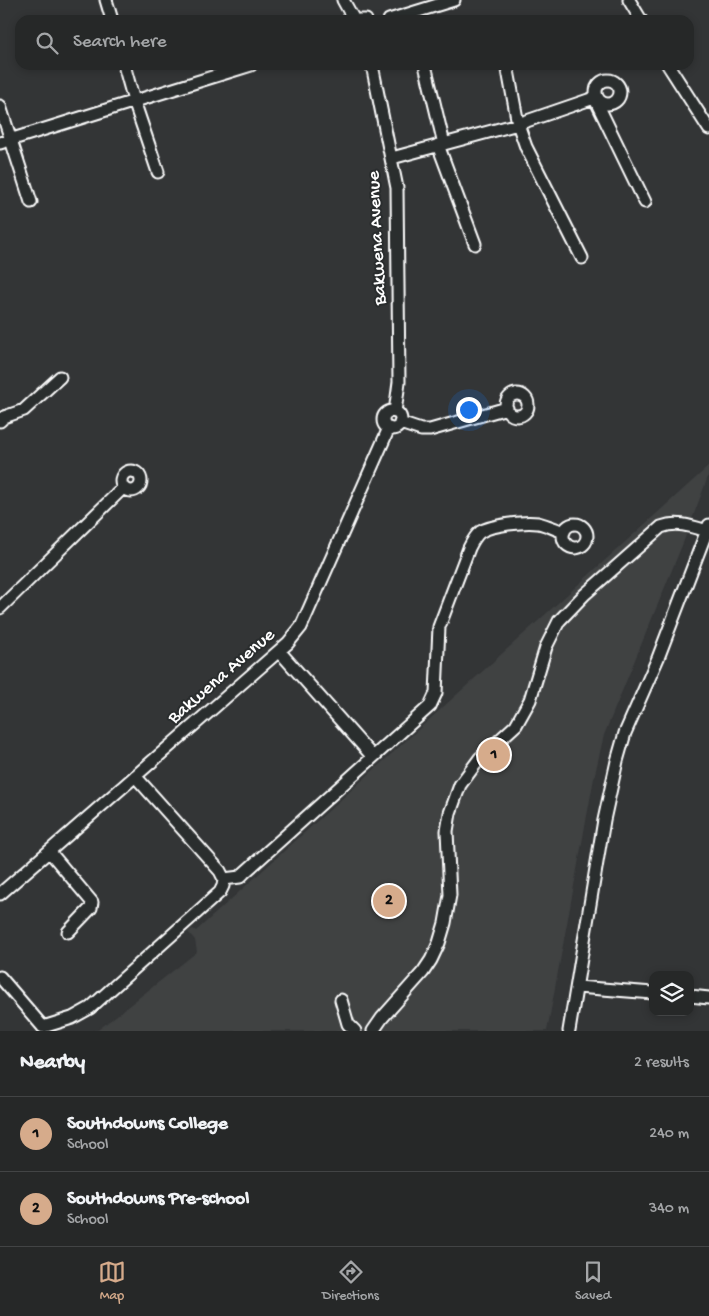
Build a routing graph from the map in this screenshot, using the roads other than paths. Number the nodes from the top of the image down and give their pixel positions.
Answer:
1 (106, 0) edge
2 (343, 0) edge
3 (454, 0) edge
4 (629, 0) edge
5 (110, 15) edge
6 (351, 15) edge
7 (405, 15) edge
8 (638, 15) edge
9 (125, 70) edge
10 (235, 70) edge
11 (373, 70) edge
12 (426, 70) edge
13 (509, 70) edge
14 (671, 70) edge
15 (134, 101) junction
16 (0, 106) edge
17 (518, 124) junction
18 (709, 129) edge
19 (5, 141) edge
20 (441, 144) junction
21 (392, 158) junction
22 (158, 172) dead end
23 (30, 202) dead end
24 (645, 202) dead end
25 (475, 244) dead end
26 (582, 258) dead end
27 (60, 377) dead end
28 (507, 408) dead end
29 (395, 412) junction
30 (0, 421) edge
31 (400, 423) junction
32 (389, 428) junction
33 (124, 488) dead end
34 (708, 528) edge
35 (564, 532) dead end
36 (0, 608) edge
37 (279, 650) junction
38 (373, 757) junction
39 (134, 776) junction
40 (49, 851) junction
41 (224, 879) junction
42 (0, 894) edge
43 (68, 932) dead end
44 (0, 978) edge
45 (577, 987) junction
46 (649, 993) edge
47 (694, 996) edge
48 (709, 998) edge
49 (341, 1000) dead end
50 (43, 1029) edge
51 (355, 1031) edge
52 (374, 1031) edge
53 (569, 1031) edge

1 - 5 street
2 - 6 street
3 - 7 street
4 - 8 street
9 - 15 street
10 - 15 street
11 - 21 street, Bakwena Avenue
12 - 20 street
13 - 17 street
14 - 18 street
15 - 19 street
15 - 22 street
16 - 19 street
17 - 20 street
17 - 24 street
17 - 26 street
19 - 23 street
20 - 21 street
20 - 25 street
21 - 29 street, Bakwena Avenue
27 - 30 street
28 - 31 street
29 - 31 street
29 - 32 street
31 - 32 street
32 - 37 street, Bakwena Avenue
33 - 36 street
34 - 45 street
34 - 52 street
35 - 38 street
37 - 38 street
37 - 39 street, Bakwena Avenue
38 - 41 street
39 - 40 street, Bakwena Avenue
39 - 41 street
40 - 42 street, Bakwena Avenue
40 - 43 street
41 - 50 street
44 - 50 street
45 - 46 street
45 - 53 street
47 - 48 street
49 - 51 street

